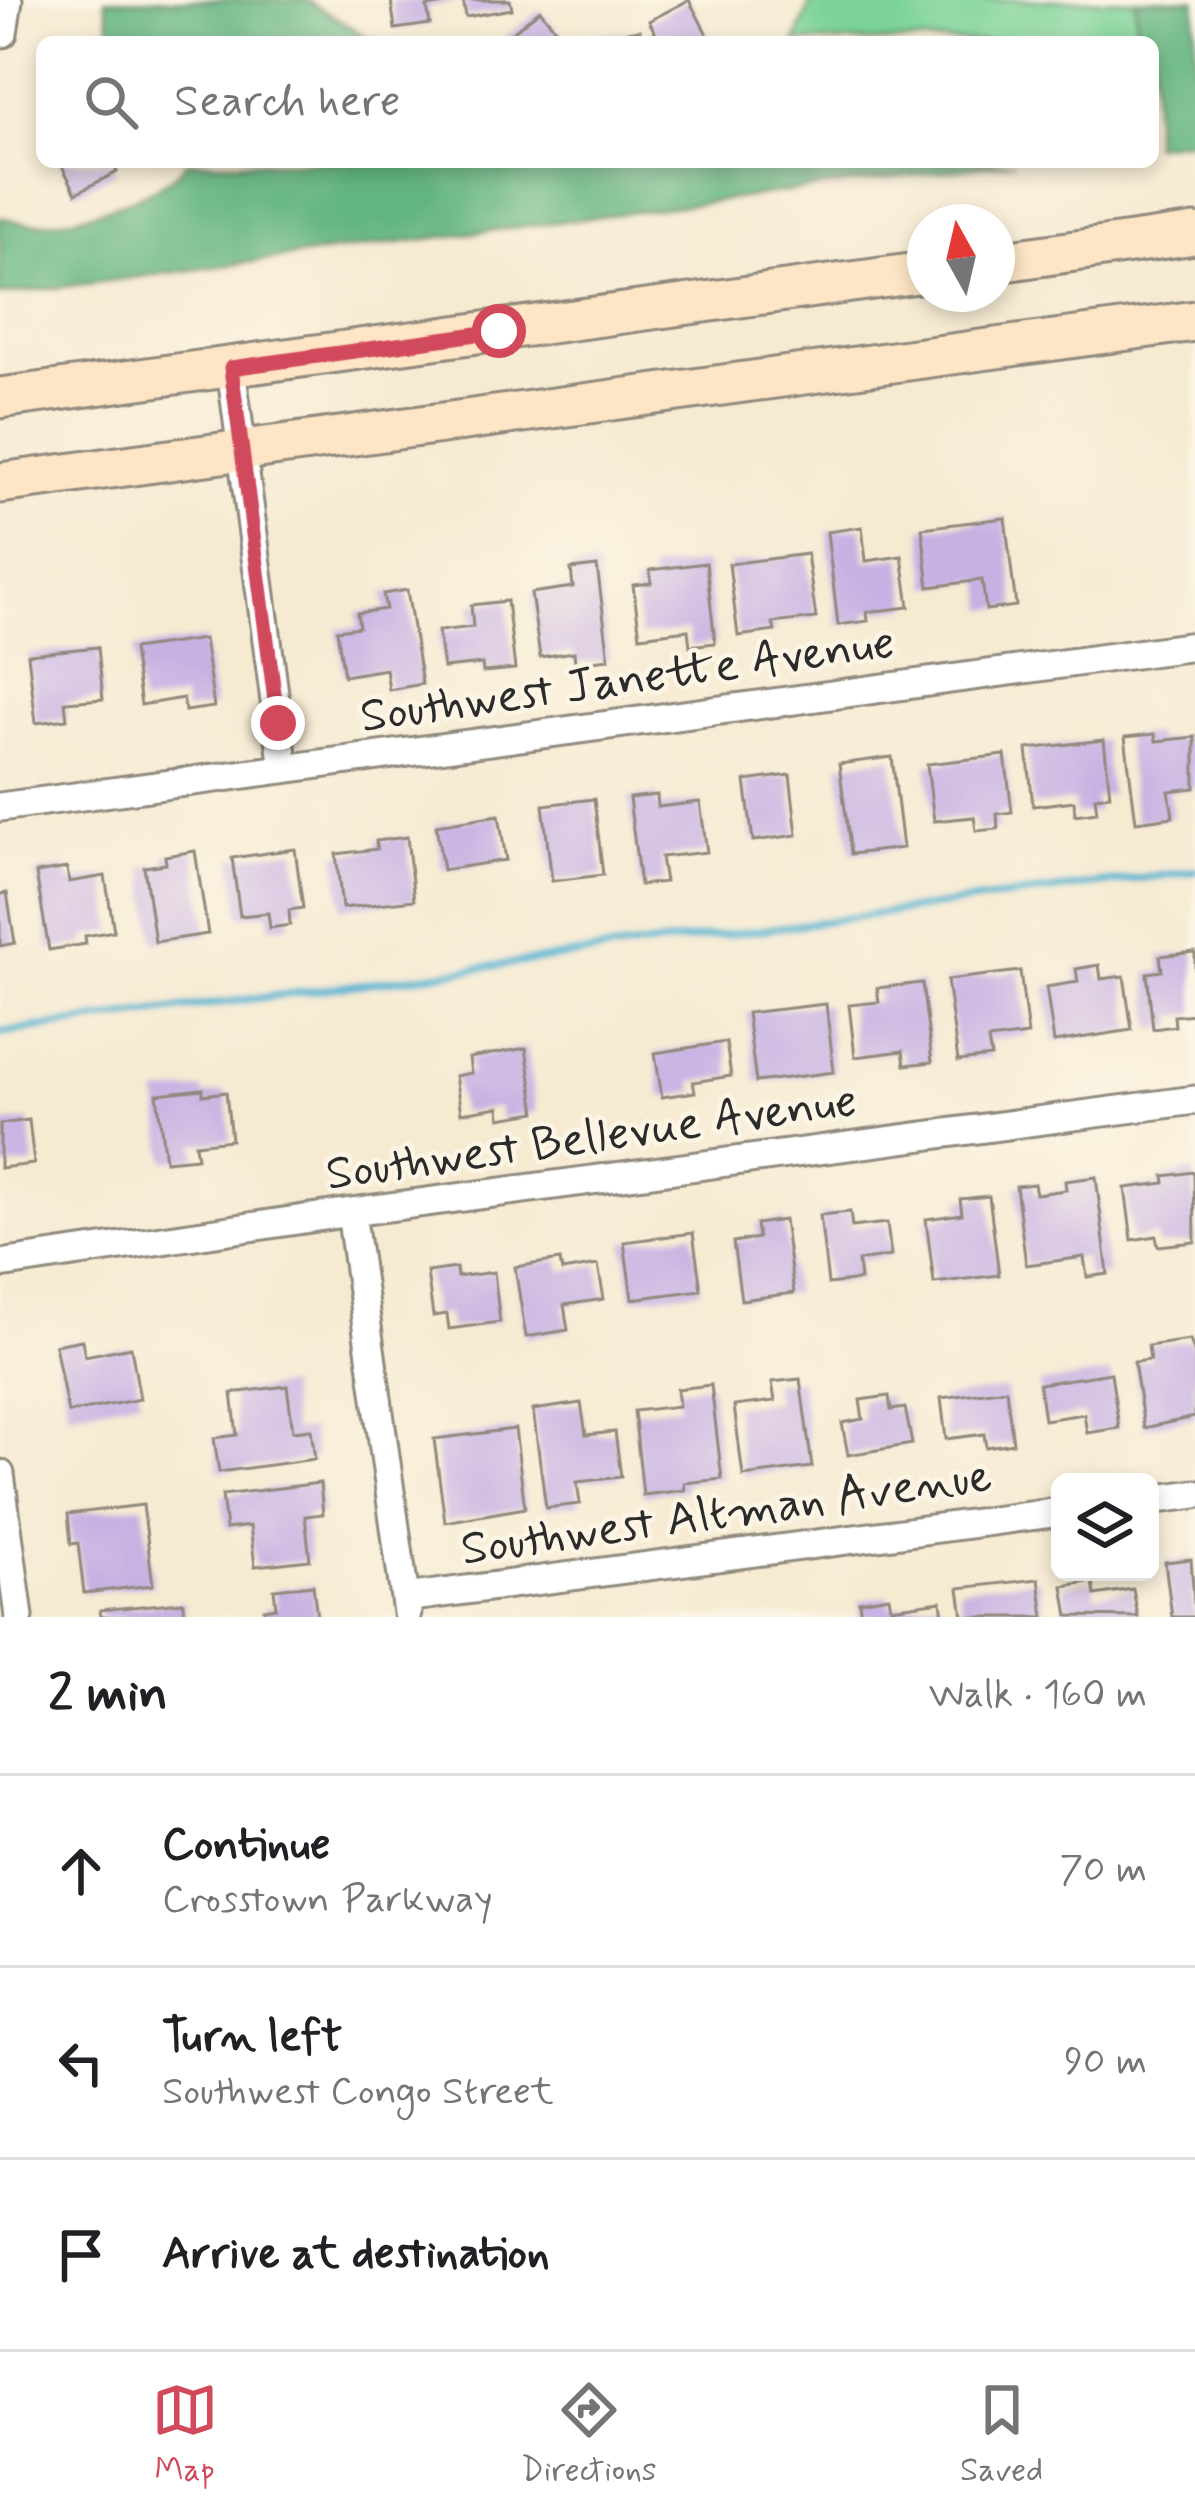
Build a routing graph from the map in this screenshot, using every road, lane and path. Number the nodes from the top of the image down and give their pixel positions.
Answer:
1 (8, 0) edge
2 (3, 33) dead end
3 (1195, 234) edge
4 (1015, 259) edge
5 (907, 274) edge
6 (1195, 321) edge
7 (231, 368) junction
8 (0, 398) edge
9 (244, 452) junction
10 (0, 483) edge
11 (1195, 646) edge
12 (284, 769) junction
13 (0, 807) edge
14 (1195, 1100) edge
15 (351, 1212) junction
16 (0, 1264) edge
17 (0, 1474) edge
18 (1195, 1494) edge
19 (1159, 1499) edge
20 (1051, 1513) edge
21 (406, 1608) edge
22 (20, 1617) edge

1 - 2 street
3 - 4 main road
5 - 7 main road
6 - 9 main road
7 - 8 main road
7 - 9 street
9 - 10 main road
9 - 12 street
11 - 12 street, Southwest Janette Avenue
12 - 13 street, Southwest Janette Avenue
14 - 15 street, Southwest Bellevue Avenue
15 - 16 street, Southwest Bellevue Avenue
15 - 21 street
17 - 22 street
18 - 19 street
20 - 21 street, Southwest Altman Avenue

